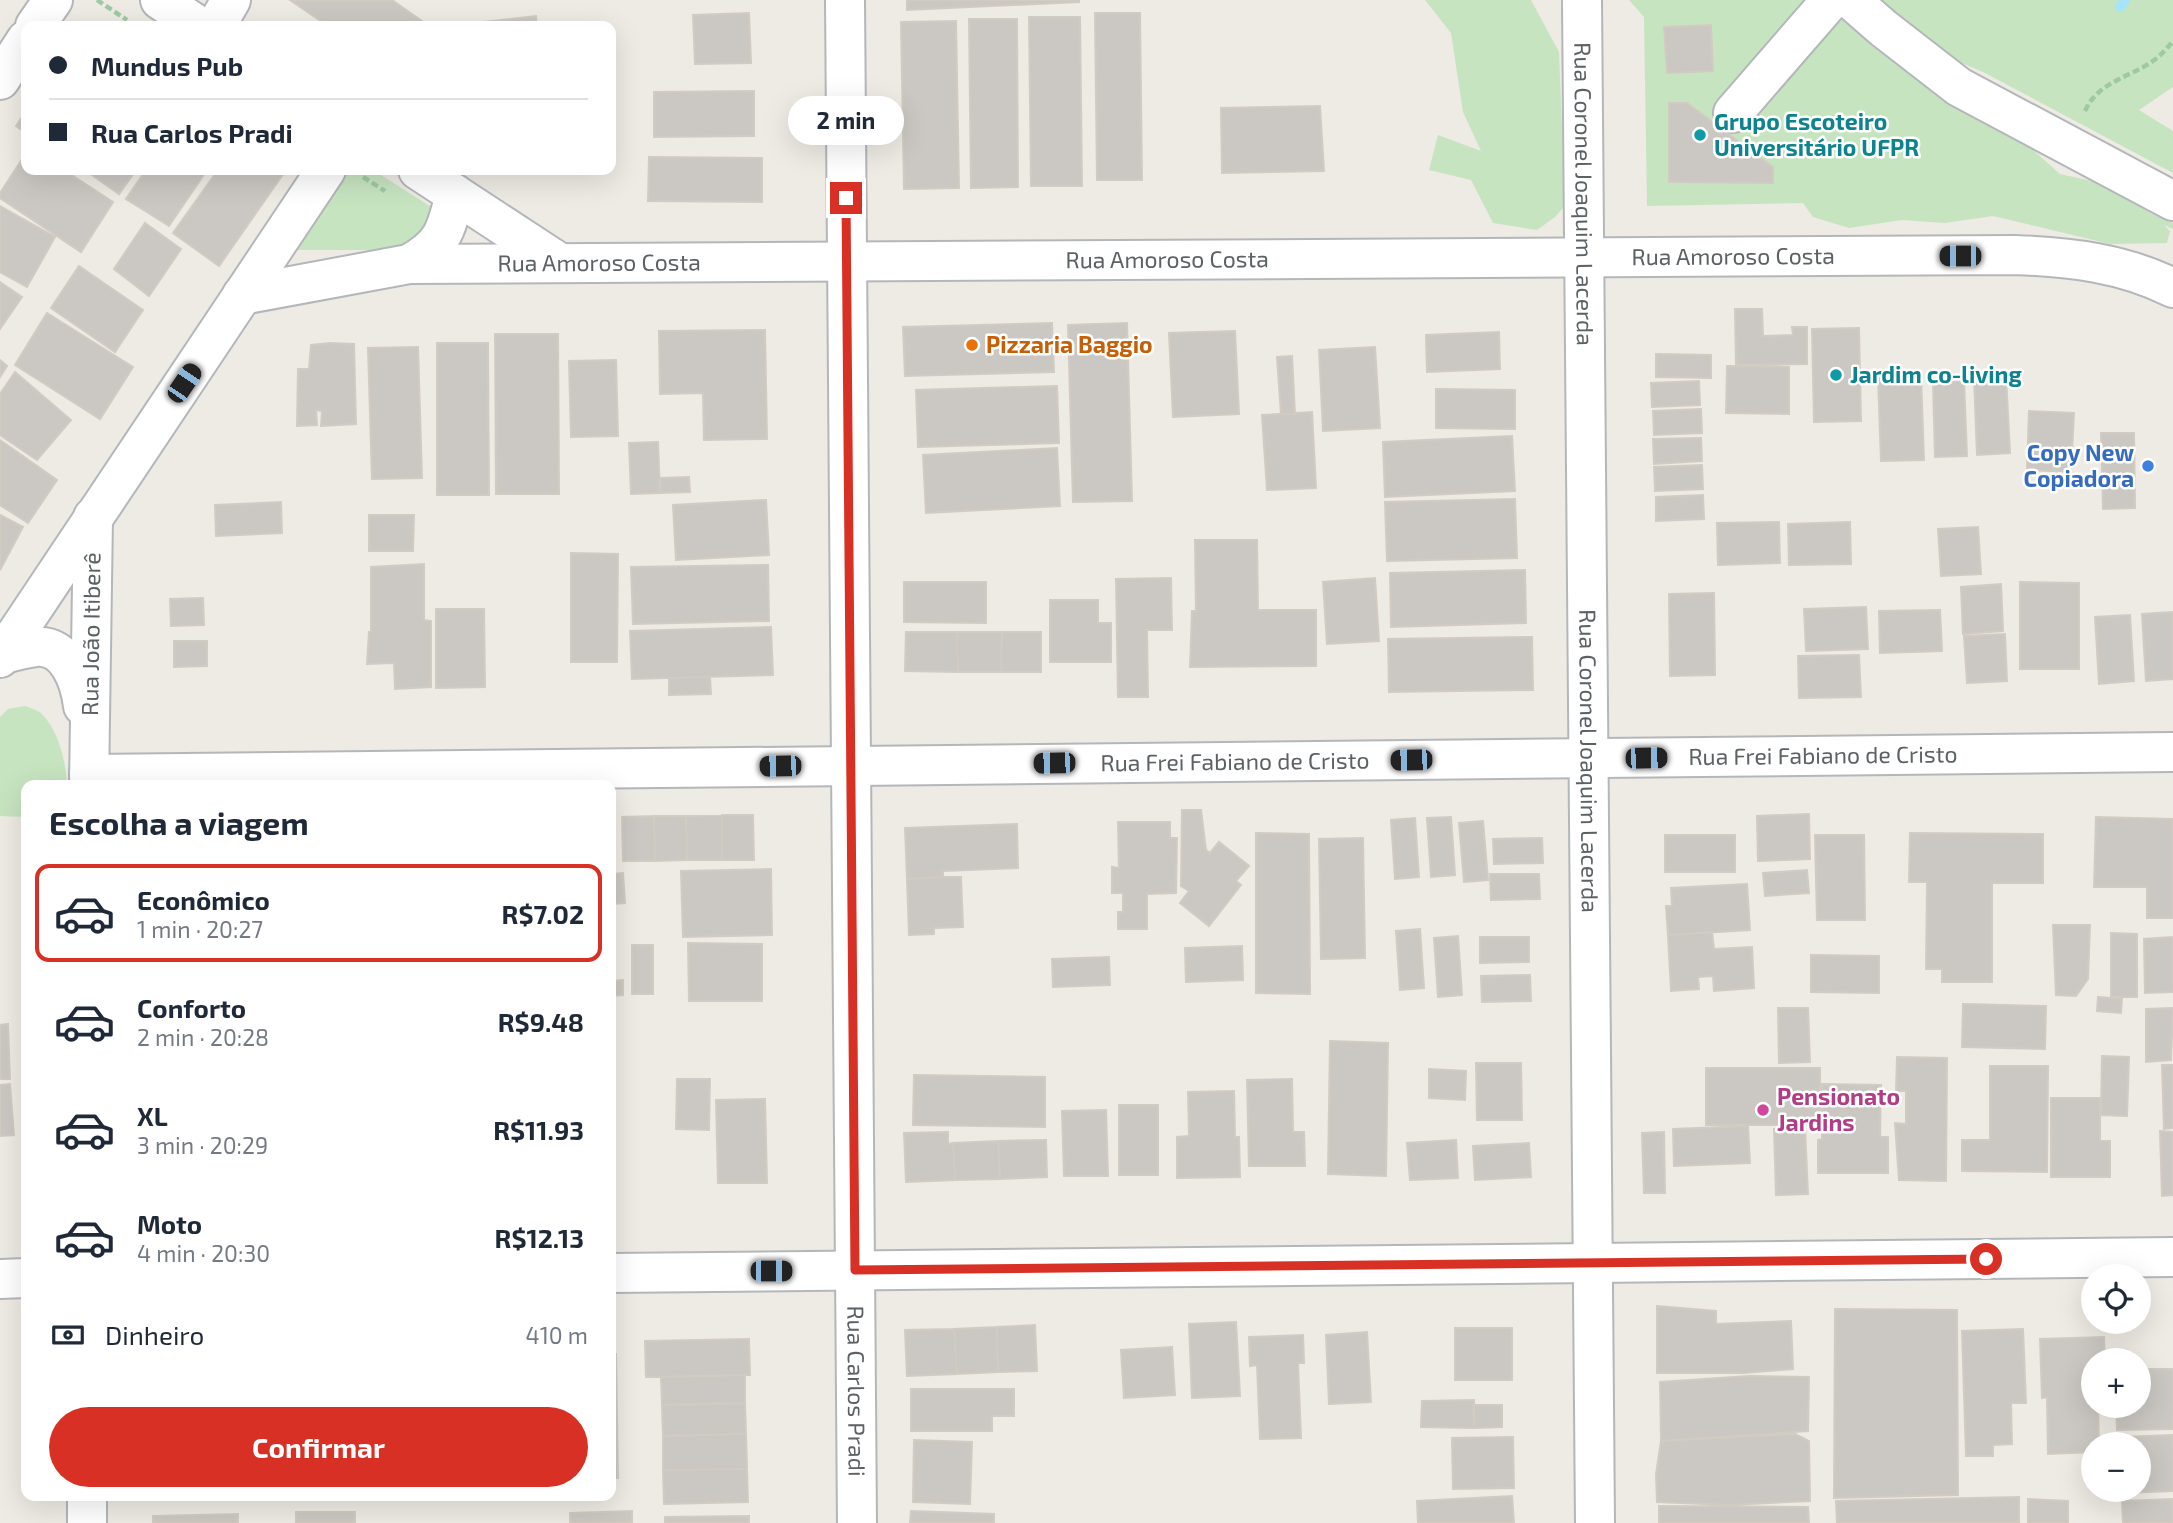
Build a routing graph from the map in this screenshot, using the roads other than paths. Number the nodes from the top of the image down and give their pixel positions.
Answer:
1 (52, 0) edge
2 (160, 0) edge
3 (231, 0) edge
4 (845, 0) edge
5 (1582, 0) edge
6 (1831, 0) edge
7 (1852, 0) edge
8 (38, 21) edge
9 (192, 21) edge
10 (219, 21) edge
11 (21, 48) edge
12 (0, 80) edge
13 (1734, 113) dead end
14 (323, 175) edge
15 (426, 175) edge
16 (455, 194) junction
17 (2173, 201) edge
18 (1584, 258) junction
19 (847, 262) junction
20 (560, 263) junction
21 (409, 264) junction
22 (2173, 288) edge
23 (242, 295) junction
24 (93, 517) junction
25 (1, 656) edge
26 (2173, 752) edge
27 (1589, 758) junction
28 (852, 766) junction
29 (89, 770) edge
30 (2173, 1257) edge
31 (1592, 1263) junction
32 (855, 1270) junction
33 (616, 1273) edge
34 (21, 1278) edge
35 (0, 1279) edge
36 (87, 1501) edge
37 (87, 1523) edge
38 (857, 1523) edge
39 (1595, 1523) edge

1 - 8 street
2 - 9 street
3 - 10 street
4 - 19 street, Rua Carlos Pradi
5 - 18 street, Rua Coronel Joaquim Lacerda
6 - 13 street
7 - 17 street
11 - 12 street
14 - 23 street
15 - 16 street
16 - 20 street
16 - 21 street
18 - 19 street, Rua Amoroso Costa
18 - 22 street, Rua Amoroso Costa
18 - 27 street, Rua Coronel Joaquim Lacerda
19 - 20 street, Rua Amoroso Costa
19 - 28 street, Rua Carlos Pradi
20 - 21 street, Rua Amoroso Costa
21 - 23 street, Rua Amoroso Costa
23 - 24 street
24 - 25 street
24 - 29 street, Rua João Itiberê
25 - 29 street, Rua João Itiberê
26 - 27 street, Rua Frei Fabiano de Cristo
27 - 28 street, Rua Frei Fabiano de Cristo
27 - 31 street, Rua Coronel Joaquim Lacerda
28 - 29 street, Rua Frei Fabiano de Cristo
28 - 32 street, Rua Carlos Pradi
30 - 31 street
31 - 32 street
31 - 39 street, Rua Coronel Joaquim Lacerda
32 - 33 street
32 - 38 street, Rua Carlos Pradi
34 - 35 street
36 - 37 street

